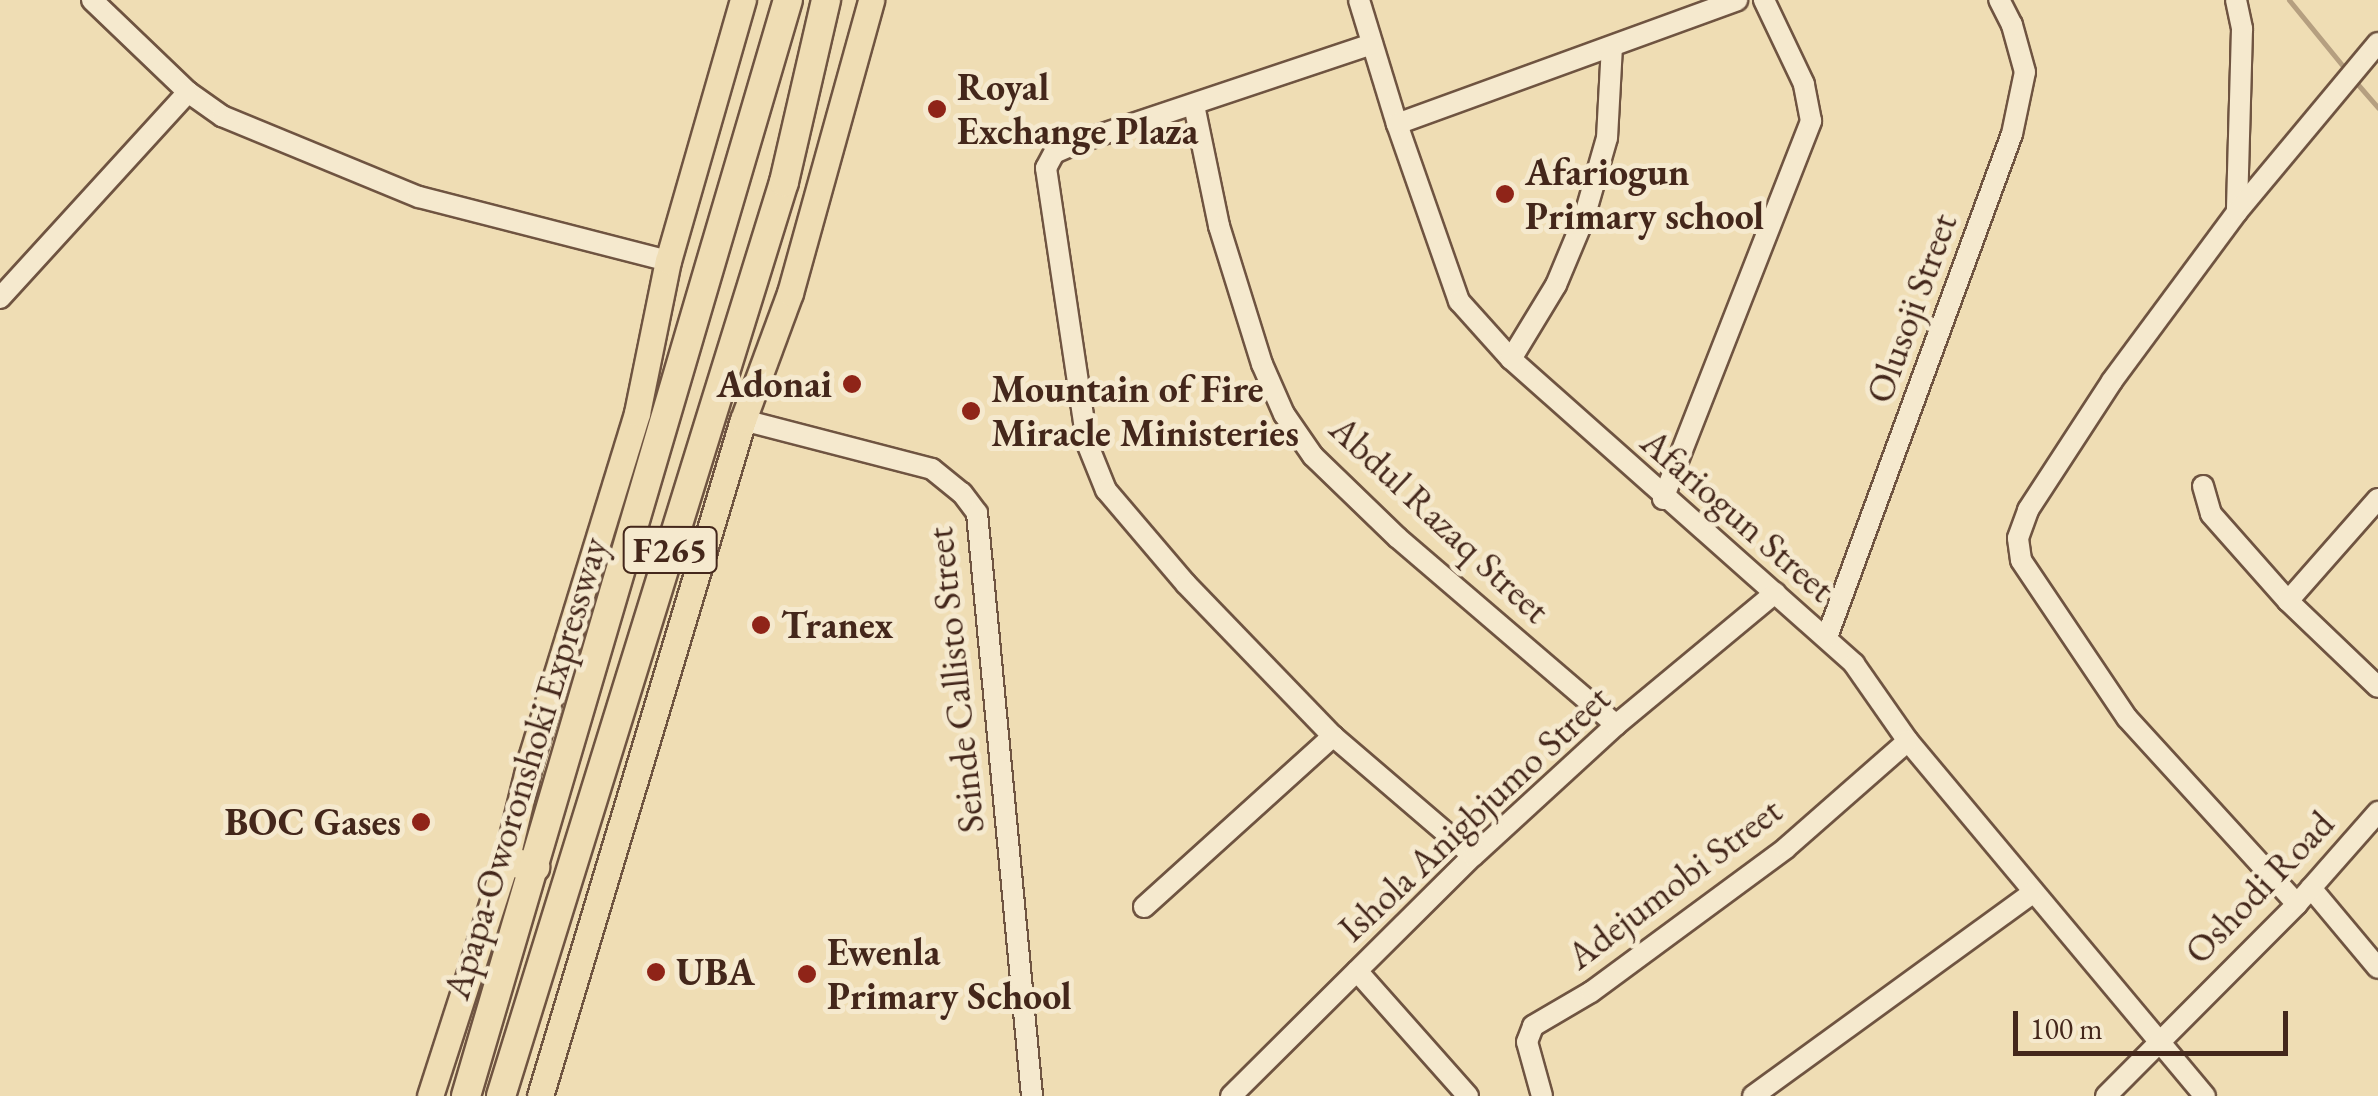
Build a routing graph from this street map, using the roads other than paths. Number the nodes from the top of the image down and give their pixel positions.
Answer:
1 (92, 0) edge
2 (743, 0) edge
3 (826, 0) edge
4 (871, 0) edge
5 (1359, 0) edge
6 (1737, 0) edge
7 (1764, 0) edge
8 (1999, 0) edge
9 (2236, 0) edge
10 (787, 5) edge
11 (1372, 44) junction
12 (2378, 44) edge
13 (1612, 46) junction
14 (188, 92) junction
15 (1194, 105) junction
16 (1397, 124) junction
17 (2236, 212) junction
18 (668, 260) junction
19 (0, 298) edge
20 (1511, 359) junction
21 (743, 420) junction
22 (2203, 486) dead end
23 (1664, 499) junction
24 (2378, 499) edge
25 (1775, 593) junction
26 (2288, 601) junction
27 (1827, 638) junction
28 (2378, 687) edge
29 (1616, 725) junction
30 (1333, 736) junction
31 (1908, 741) junction
32 (2378, 812) edge
33 (1474, 856) junction
34 (506, 862) junction
35 (536, 867) junction
36 (2032, 893) junction
37 (2304, 896) junction
38 (1144, 907) dead end
39 (2378, 968) edge
40 (1357, 971) junction
41 (2156, 1041) junction
42 (430, 1096) edge
43 (466, 1096) edge
44 (500, 1096) edge
45 (540, 1096) edge
46 (1032, 1096) edge
47 (1231, 1096) edge
48 (1468, 1096) edge
49 (1542, 1096) edge
50 (1753, 1096) edge
51 (2106, 1096) edge
52 (2205, 1096) edge

1 - 14 street
2 - 18 main road, Apapa-Oworonshoki Expressway
3 - 44 highway, Apapa-Oworonshoki Expressway / F265
4 - 21 main road
5 - 11 street, Afariogun Street
6 - 13 street
7 - 23 street
8 - 27 street, Olusoji Street
9 - 17 street
10 - 35 highway, Apapa-Oworonshoki Expressway / F265
11 - 15 street
11 - 16 street, Afariogun Street
12 - 17 street
13 - 16 street
13 - 20 street
14 - 18 street
14 - 19 street
15 - 29 street, Abdul Razaq Street
15 - 30 street
16 - 20 street, Afariogun Street
17 - 37 street
18 - 34 main road, Apapa-Oworonshoki Expressway
20 - 23 street, Afariogun Street
21 - 45 main road
21 - 46 street, Seinde Callisto Street
22 - 26 street
23 - 25 street, Afariogun Street
24 - 26 street
25 - 27 street, Afariogun Street
25 - 29 street, Ishola Anigbjumo Street
26 - 28 street
27 - 31 street, Afariogun Street
29 - 33 street, Ishola Anigbjumo Street
30 - 33 street
30 - 38 street
31 - 36 street, Afariogun Street
31 - 49 street, Adejumobi Street
32 - 37 street, Oshodi Road
33 - 40 street, Ishola Anigbjumo Street
34 - 35 highway
34 - 42 main road, Apapa-Oworonshoki Expressway
35 - 43 highway, Apapa-Oworonshoki Expressway / F265
36 - 41 street, Afariogun Street
36 - 50 street
37 - 39 street
37 - 41 street, Oshodi Road
40 - 47 street, Ishola Anigbjumo Street
40 - 48 street
41 - 51 street, Oshodi Road
41 - 52 street, Afariogun Street

